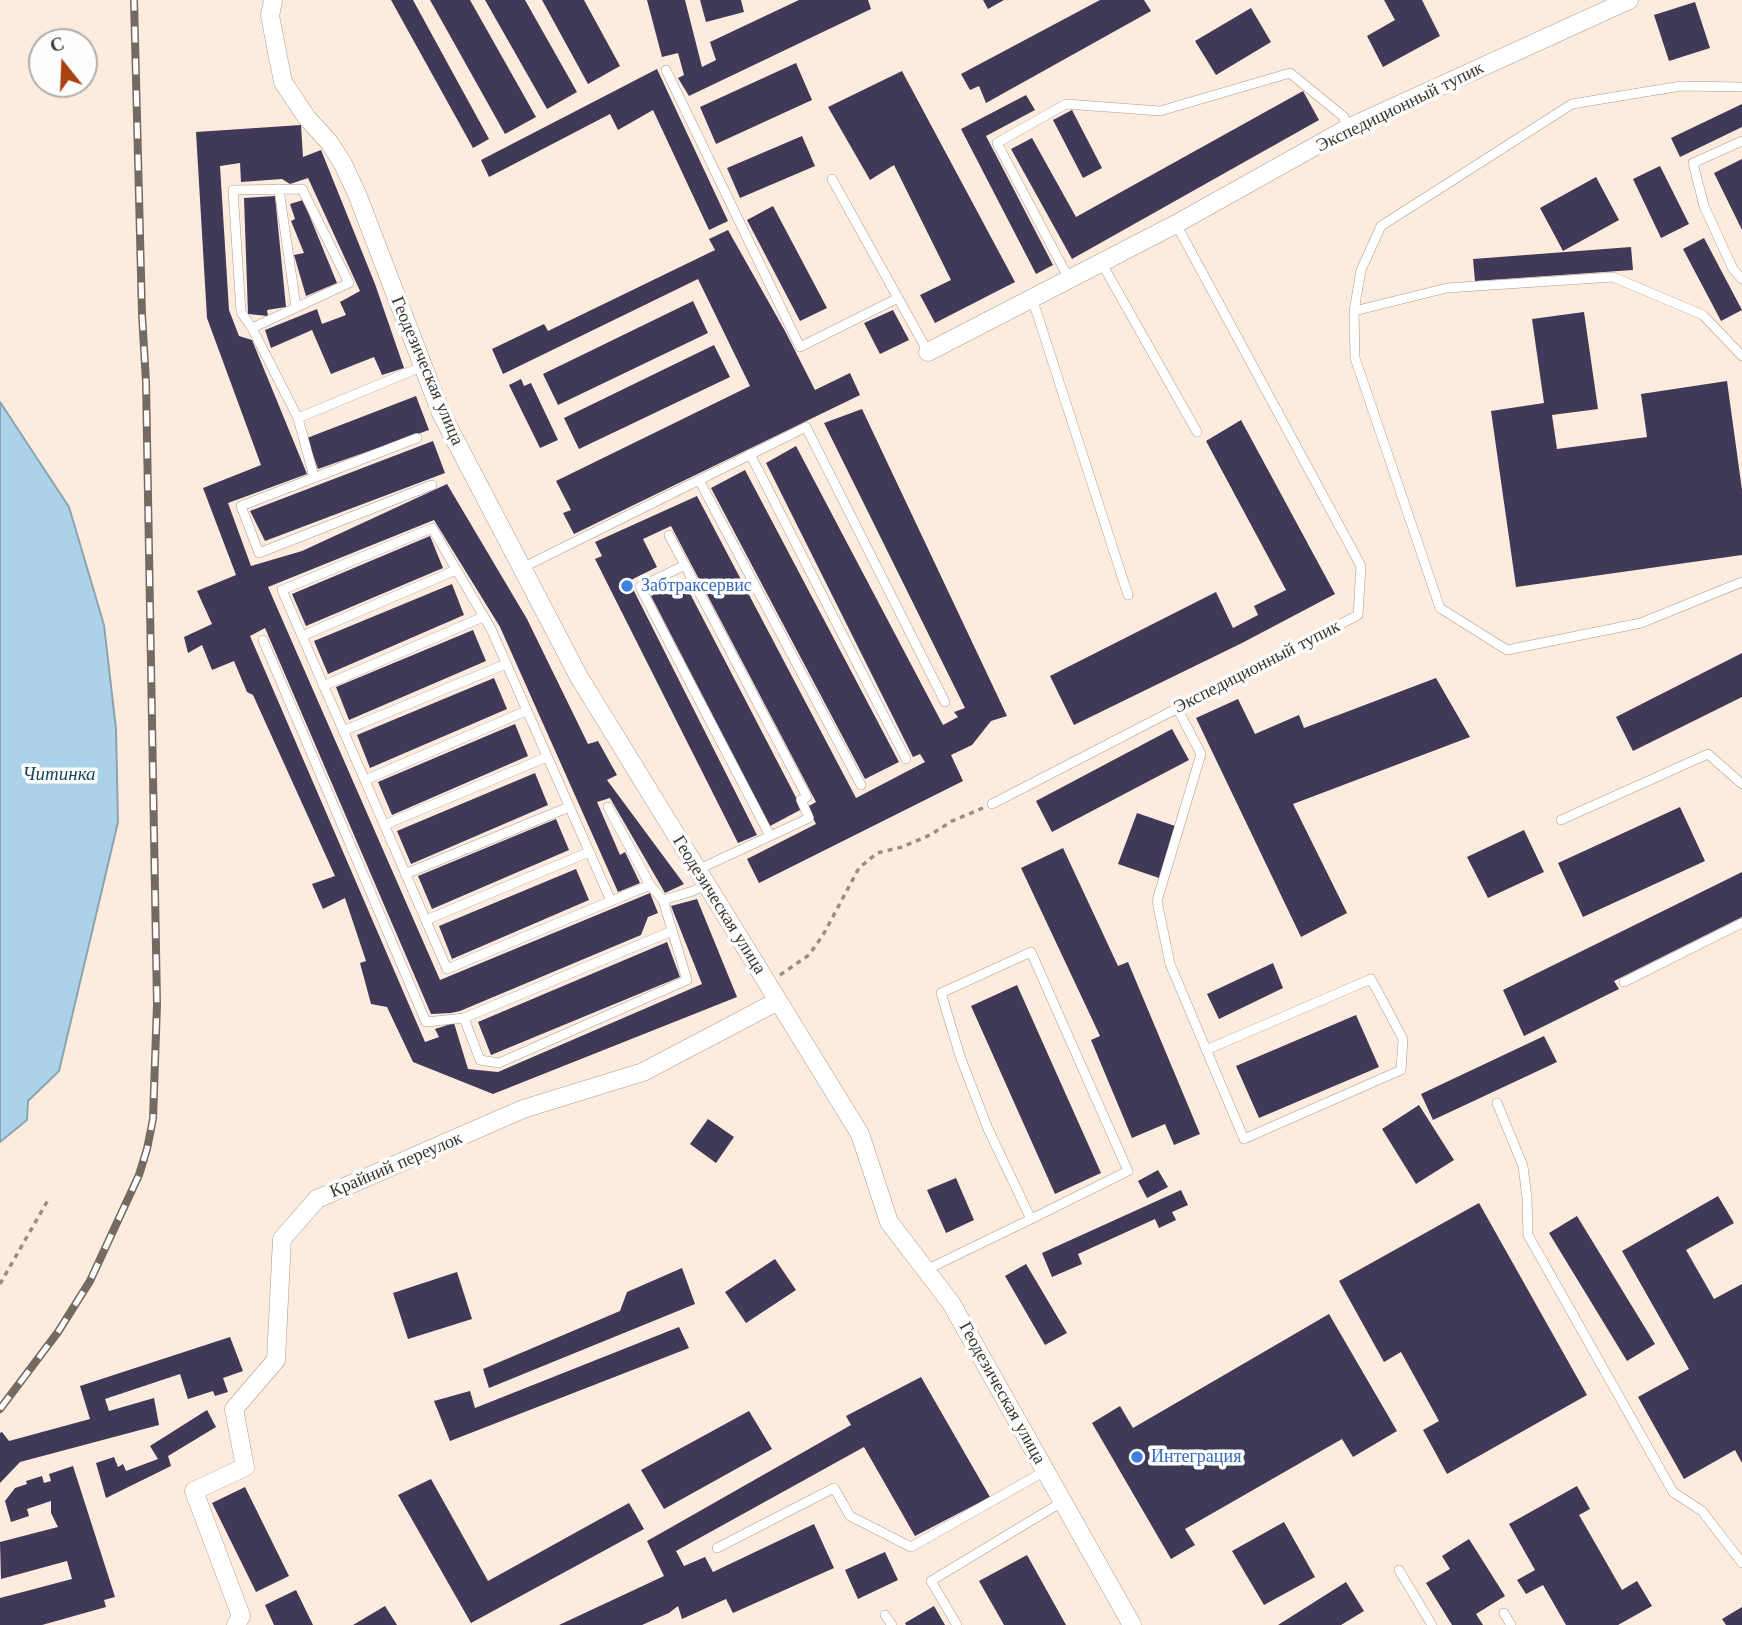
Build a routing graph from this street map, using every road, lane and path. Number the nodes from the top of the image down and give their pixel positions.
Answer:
1 (273, 0) edge
2 (1629, 0) edge
3 (666, 71) dead end
4 (1742, 87) edge
5 (1346, 129) junction
6 (1742, 141) edge
7 (832, 179) dead end
8 (279, 189) junction
9 (1176, 224) junction
10 (1101, 262) junction
11 (1069, 279) junction
12 (1742, 279) edge
13 (898, 298) junction
14 (1032, 299) junction
15 (296, 307) junction
16 (1354, 311) junction
17 (252, 328) junction
18 (928, 352) joint
19 (1742, 356) edge
20 (422, 365) junction
21 (298, 418) junction
22 (1196, 432) dead end
23 (417, 438) dead end
24 (750, 454) junction
25 (314, 477) junction
26 (699, 480) junction
27 (432, 485) dead end
28 (669, 535) dead end
29 (685, 565) junction
30 (522, 568) junction
31 (456, 570) junction
32 (1742, 582) edge
33 (1128, 595) dead end
34 (483, 617) junction
35 (302, 636) junction
36 (263, 640) dead end
37 (506, 664) junction
38 (323, 685) junction
39 (945, 702) dead end
40 (1177, 708) junction
41 (526, 711) junction
42 (343, 731) junction
43 (547, 757) junction
44 (906, 759) dead end
45 (365, 780) junction
46 (1742, 784) edge
47 (861, 785) dead end
48 (992, 804) joint
49 (569, 807) junction
50 (608, 807) dead end
51 (1561, 820) dead end
52 (384, 825) junction
53 (770, 836) junction
54 (589, 852) junction
55 (405, 874) junction
56 (702, 878) junction
57 (650, 885) junction
58 (663, 900) junction
59 (611, 901) junction
60 (426, 920) junction
61 (1742, 923) edge
62 (672, 931) junction
63 (766, 982) junction
64 (1623, 982) dead end
65 (778, 1001) junction
66 (464, 1018) junction
67 (1206, 1050) junction
68 (1497, 1103) dead end
69 (48, 1200) dead end
70 (1031, 1219) junction
71 (926, 1270) junction
72 (0, 1284) edge
73 (1045, 1471) junction
74 (1062, 1502) junction
75 (717, 1548) dead end
76 (1742, 1563) edge
77 (1399, 1570) dead end
78 (1504, 1612) dead end
79 (885, 1615) dead end
80 (236, 1625) edge
81 (892, 1625) edge
82 (957, 1625) edge
83 (1132, 1625) edge
84 (1432, 1625) edge
85 (1511, 1625) edge

1 - 20 street, Геодезическая улица
2 - 5 street, Экспедиционный тупик
3 - 13 lane
4 - 16 lane
5 - 9 street, Экспедиционный тупик
5 - 11 lane
6 - 12 lane
7 - 13 lane
8 - 15 lane
8 - 15 lane
8 - 17 lane
9 - 10 street, Экспедиционный тупик
9 - 40 lane, Экспедиционный тупик
10 - 11 street, Экспедиционный тупик
10 - 22 lane
11 - 14 street, Экспедиционный тупик
13 - 18 lane
14 - 18 street, Экспедиционный тупик
14 - 33 lane
15 - 17 lane
16 - 19 lane
16 - 32 lane
17 - 21 lane
20 - 21 lane
20 - 30 street, Геодезическая улица
21 - 25 lane
23 - 25 lane
24 - 26 lane
24 - 39 lane
24 - 44 lane
25 - 27 lane
26 - 30 lane
26 - 47 lane
28 - 29 lane
29 - 53 lane
29 - 53 lane
30 - 56 street, Геодезическая улица
31 - 34 lane
31 - 35 lane
31 - 35 lane
34 - 37 lane
34 - 38 lane
35 - 38 lane
36 - 66 lane
37 - 41 lane
37 - 42 lane
38 - 42 lane
40 - 48 lane, Экспедиционный тупик
40 - 67 lane
41 - 43 lane
41 - 45 lane
42 - 45 lane
43 - 49 lane
43 - 52 lane
45 - 52 lane
46 - 51 lane
48 - 63 path
49 - 54 lane
49 - 55 lane
50 - 57 lane
52 - 55 lane
53 - 56 lane
54 - 59 lane
54 - 60 lane
55 - 60 lane
56 - 58 lane
56 - 63 street, Геодезическая улица
57 - 58 lane
57 - 59 lane
58 - 62 lane
59 - 60 lane
61 - 64 lane
62 - 66 lane
62 - 66 lane
63 - 65 street, Геодезическая улица
65 - 71 street, Геодезическая улица
65 - 80 street, Крайний переулок
67 - 67 lane
68 - 76 lane
69 - 72 path
70 - 70 lane
70 - 71 lane
71 - 73 street, Геодезическая улица
73 - 74 street, Геодезическая улица
73 - 75 lane
74 - 82 lane
74 - 83 street, Геодезическая улица
77 - 84 lane
78 - 85 lane
79 - 81 lane

